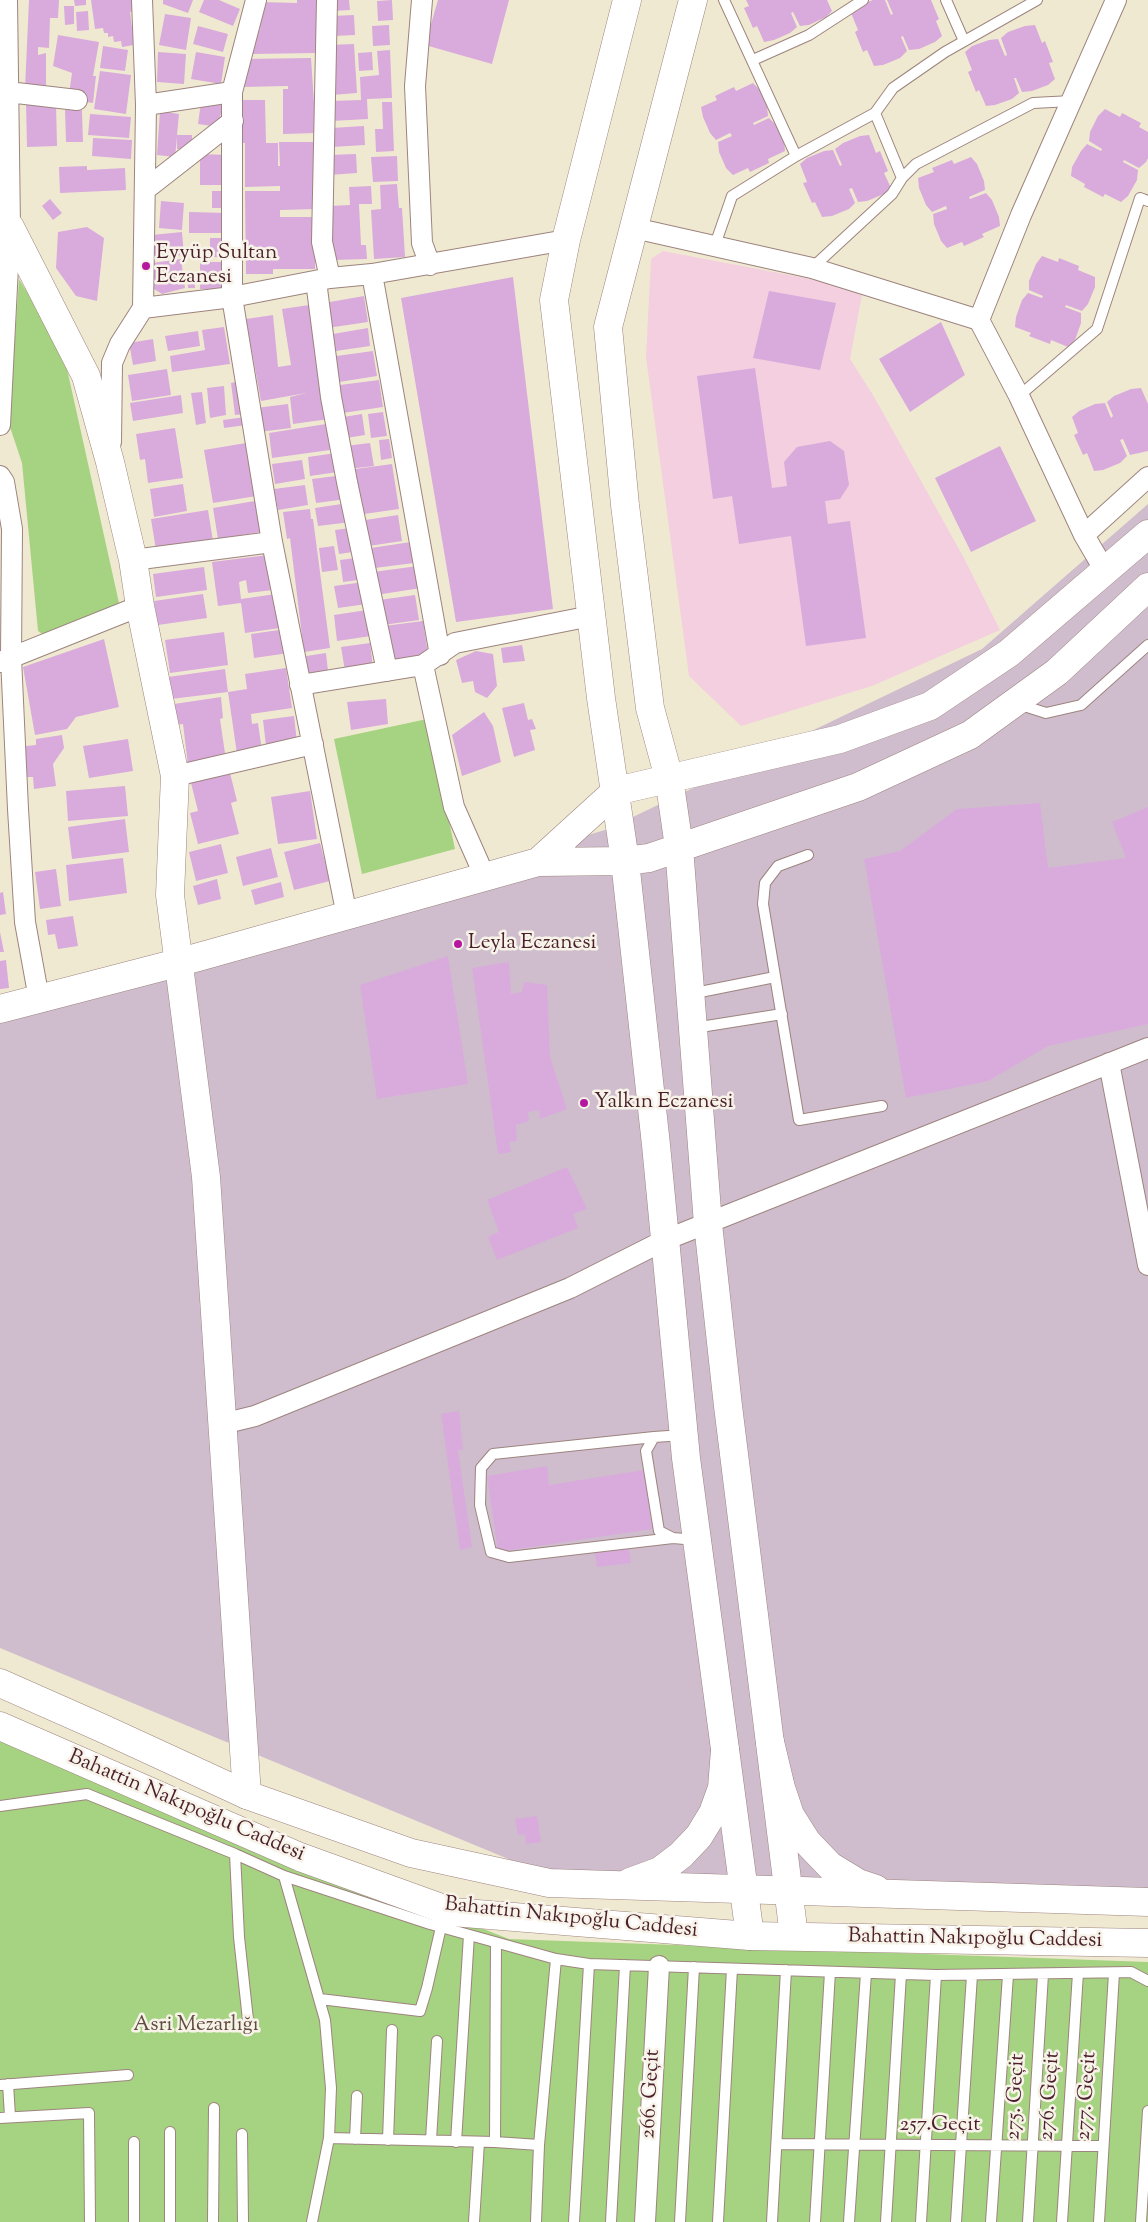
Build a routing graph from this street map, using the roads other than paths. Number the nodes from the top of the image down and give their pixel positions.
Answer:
1 (7, 0) edge
2 (142, 0) edge
3 (256, 0) edge
4 (327, 0) edge
5 (422, 0) edge
6 (627, 0) edge
7 (693, 0) edge
8 (724, 0) edge
9 (946, 0) edge
10 (1037, 0) edge
11 (1116, 0) edge
12 (859, 1) edge
13 (964, 41) junction
14 (753, 60) junction
15 (8, 92) junction
16 (232, 92) junction
17 (77, 100) dead end
18 (1073, 100) junction
19 (146, 105) junction
20 (875, 113) junction
21 (233, 121) junction
22 (796, 156) junction
23 (902, 178) junction
24 (146, 189) junction
25 (1148, 201) edge
26 (5, 221) edge
27 (634, 228) junction
28 (566, 240) junction
29 (715, 245) junction
30 (430, 265) junction
31 (812, 268) junction
32 (372, 274) junction
33 (323, 279) junction
34 (232, 297) junction
35 (143, 308) junction
36 (979, 320) junction
37 (1019, 396) junction
38 (0, 425) edge
39 (110, 462) junction
40 (0, 476) edge
41 (1148, 477) edge
42 (1148, 534) edge
43 (1084, 535) junction
44 (272, 542) junction
45 (133, 560) junction
46 (1105, 571) junction
47 (1148, 587) edge
48 (140, 606) junction
49 (591, 616) junction
50 (1148, 644) edge
51 (6, 660) edge
52 (432, 660) junction
53 (388, 670) junction
54 (300, 685) junction
55 (1015, 702) junction
56 (313, 744) junction
57 (175, 776) junction
58 (669, 778) junction
59 (616, 791) junction
60 (679, 847) junction
61 (808, 855) dead end
62 (625, 861) junction
63 (538, 862) junction
64 (485, 877) junction
65 (347, 916) junction
66 (178, 963) junction
67 (775, 977) junction
68 (690, 994) junction
69 (39, 999) junction
70 (1, 1013) edge
71 (782, 1014) junction
72 (693, 1028) junction
73 (1148, 1048) edge
74 (1109, 1064) junction
75 (882, 1106) dead end
76 (708, 1224) junction
77 (665, 1240) junction
78 (1148, 1265) edge
79 (222, 1424) junction
80 (684, 1435) junction
81 (654, 1437) junction
82 (685, 1539) junction
83 (0, 1683) edge
84 (0, 1726) edge
85 (770, 1742) junction
86 (725, 1750) junction
87 (247, 1796) junction
88 (0, 1806) edge
89 (235, 1854) junction
90 (284, 1876) junction
91 (607, 1885) junction
92 (745, 1890) junction
93 (786, 1892) junction
94 (889, 1894) junction
95 (1148, 1902) edge
96 (441, 1927) junction
97 (470, 1935) junction
98 (750, 1936) junction
99 (794, 1936) junction
100 (496, 1943) junction
101 (1148, 1943) edge
102 (556, 1959) junction
103 (589, 1964) junction
104 (625, 1965) junction
105 (659, 1966) junction
106 (694, 1967) junction
107 (732, 1968) junction
108 (786, 1970) junction
109 (830, 1972) junction
110 (866, 1973) junction
111 (1078, 1973) junction
112 (1114, 1973) junction
113 (901, 1974) junction
114 (1008, 1974) junction
115 (1043, 1974) junction
116 (972, 1975) junction
117 (936, 1976) junction
118 (1148, 1981) edge
119 (320, 1999) junction
120 (248, 2020) dead end
121 (392, 2030) dead end
122 (437, 2041) dead end
123 (128, 2075) dead end
124 (4, 2085) edge
125 (357, 2096) dead end
126 (214, 2108) dead end
127 (1148, 2111) edge
128 (5, 2117) edge
129 (170, 2132) dead end
130 (242, 2134) dead end
131 (329, 2138) junction
132 (355, 2139) junction
133 (388, 2140) junction
134 (431, 2140) junction
135 (134, 2142) dead end
136 (456, 2142) junction
137 (479, 2142) junction
138 (495, 2142) junction
139 (776, 2144) junction
140 (820, 2144) junction
141 (539, 2145) junction
142 (855, 2145) junction
143 (891, 2145) junction
144 (926, 2145) junction
145 (961, 2145) junction
146 (996, 2145) junction
147 (1033, 2145) junction
148 (1067, 2146) junction
149 (1103, 2146) junction
150 (90, 2222) edge
151 (134, 2222) edge
152 (170, 2222) edge
153 (213, 2222) edge
154 (243, 2222) edge
155 (312, 2222) edge
156 (474, 2222) edge
157 (536, 2222) edge
158 (574, 2222) edge
159 (611, 2222) edge
160 (645, 2222) edge
161 (680, 2222) edge
162 (718, 2222) edge
163 (772, 2222) edge
164 (815, 2222) edge
165 (849, 2222) edge
166 (886, 2222) edge
167 (921, 2222) edge
168 (956, 2222) edge
169 (991, 2222) edge
170 (1028, 2222) edge
171 (1062, 2222) edge
172 (1098, 2222) edge
173 (1141, 2222) edge

1 - 15 street
2 - 19 street
3 - 16 street
4 - 33 street
5 - 30 street
6 - 28 main road
7 - 27 main road
8 - 14 lane
9 - 13 lane
10 - 13 lane
11 - 18 street
12 - 14 lane
13 - 20 lane
14 - 22 lane
15 - 17 street
15 - 26 street
16 - 19 street
16 - 21 street
18 - 23 lane
18 - 36 street
19 - 24 street
20 - 22 lane
20 - 23 lane
21 - 24 street
21 - 34 street
22 - 29 lane
23 - 31 lane
24 - 35 street
25 - 37 lane
26 - 38 street
26 - 39 main road
27 - 29 street
27 - 58 main road
28 - 30 street
28 - 49 main road
29 - 31 street
30 - 32 street
31 - 36 street
32 - 33 street
32 - 52 street
33 - 34 street
33 - 53 street
34 - 35 street
34 - 44 street
35 - 39 street
36 - 37 street
37 - 43 street
39 - 45 main road
40 - 51 street
41 - 43 street
42 - 46 main road
43 - 46 street
44 - 45 street
44 - 54 street
45 - 48 main road
46 - 58 main road
47 - 55 main road
48 - 51 street
48 - 57 main road
49 - 52 street
49 - 59 main road
50 - 55 lane
51 - 69 street
52 - 53 street
52 - 64 street
53 - 54 street
54 - 56 street
55 - 60 main road
56 - 57 street
56 - 65 street
57 - 66 main road
58 - 59 main road
58 - 60 main road
59 - 62 main road
59 - 63 main road
60 - 62 main road
60 - 68 main road
61 - 67 lane
62 - 63 main road
62 - 77 main road
63 - 64 main road
64 - 65 main road
65 - 66 main road
66 - 69 main road
66 - 79 main road
67 - 68 lane
67 - 71 lane
68 - 72 main road
69 - 70 main road
71 - 72 lane
71 - 75 lane
72 - 76 main road
73 - 74 street
74 - 76 street
74 - 78 street
76 - 77 street
76 - 85 main road
77 - 79 street
77 - 80 main road
79 - 87 main road
80 - 81 lane
80 - 82 main road
81 - 82 lane
81 - 82 lane
82 - 86 main road
83 - 87 main road, Bahattin Nakıpoğlu Caddesi
84 - 98 main road, Bahattin Nakıpoğlu Caddesi
85 - 93 main road
85 - 94 main road
86 - 91 main road
86 - 92 main road
87 - 91 main road, Bahattin Nakıpoğlu Caddesi
88 - 89 lane
89 - 90 lane
89 - 120 lane
90 - 96 lane
90 - 119 lane
91 - 92 main road, Bahattin Nakıpoğlu Caddesi
92 - 93 main road, Bahattin Nakıpoğlu Caddesi
92 - 98 main road
93 - 94 main road, Bahattin Nakıpoğlu Caddesi
93 - 99 main road
94 - 95 main road, Bahattin Nakıpoğlu Caddesi
96 - 97 lane
96 - 119 lane
97 - 100 lane
97 - 136 lane
98 - 99 main road, Bahattin Nakıpoğlu Caddesi
99 - 101 main road, Bahattin Nakıpoğlu Caddesi
100 - 102 lane
100 - 138 lane
102 - 103 lane
102 - 141 lane
103 - 104 lane
103 - 158 lane
104 - 105 lane
104 - 159 lane
105 - 106 lane
105 - 160 street, 266. Geçit
106 - 107 lane
106 - 161 lane
107 - 108 lane
107 - 162 lane
108 - 109 lane
108 - 139 lane
109 - 110 lane
109 - 140 lane
110 - 113 lane
110 - 142 lane
111 - 112 lane
111 - 115 lane
111 - 148 lane, 276. Geçit
112 - 118 lane
112 - 149 lane, 277. Geçit
113 - 117 lane
113 - 143 lane
114 - 115 lane
114 - 116 lane
114 - 146 lane
115 - 147 lane, 275. Geçit
116 - 117 lane
116 - 145 lane
117 - 144 lane
119 - 131 lane
121 - 133 lane
122 - 134 lane
123 - 124 lane
124 - 128 lane
125 - 132 lane
126 - 153 lane
127 - 173 lane
128 - 150 lane
129 - 152 lane
130 - 154 lane
131 - 132 lane
131 - 155 lane
132 - 133 lane
133 - 134 lane
134 - 136 lane
135 - 151 lane
136 - 137 lane
137 - 138 lane
137 - 156 lane
138 - 141 lane
139 - 140 lane, 257.Geçit
139 - 163 lane
140 - 142 lane, 257.Geçit
140 - 164 lane
141 - 157 lane
142 - 143 lane, 257.Geçit
142 - 165 lane
143 - 144 lane, 257.Geçit
143 - 166 lane
144 - 145 lane, 257.Geçit
144 - 167 lane
145 - 146 lane, 257.Geçit
145 - 168 lane
146 - 147 lane, 257.Geçit
146 - 169 lane
147 - 148 lane, 257.Geçit
147 - 170 lane, 275. Geçit
148 - 149 lane, 257.Geçit
148 - 171 lane, 276. Geçit
149 - 172 lane, 277. Geçit

